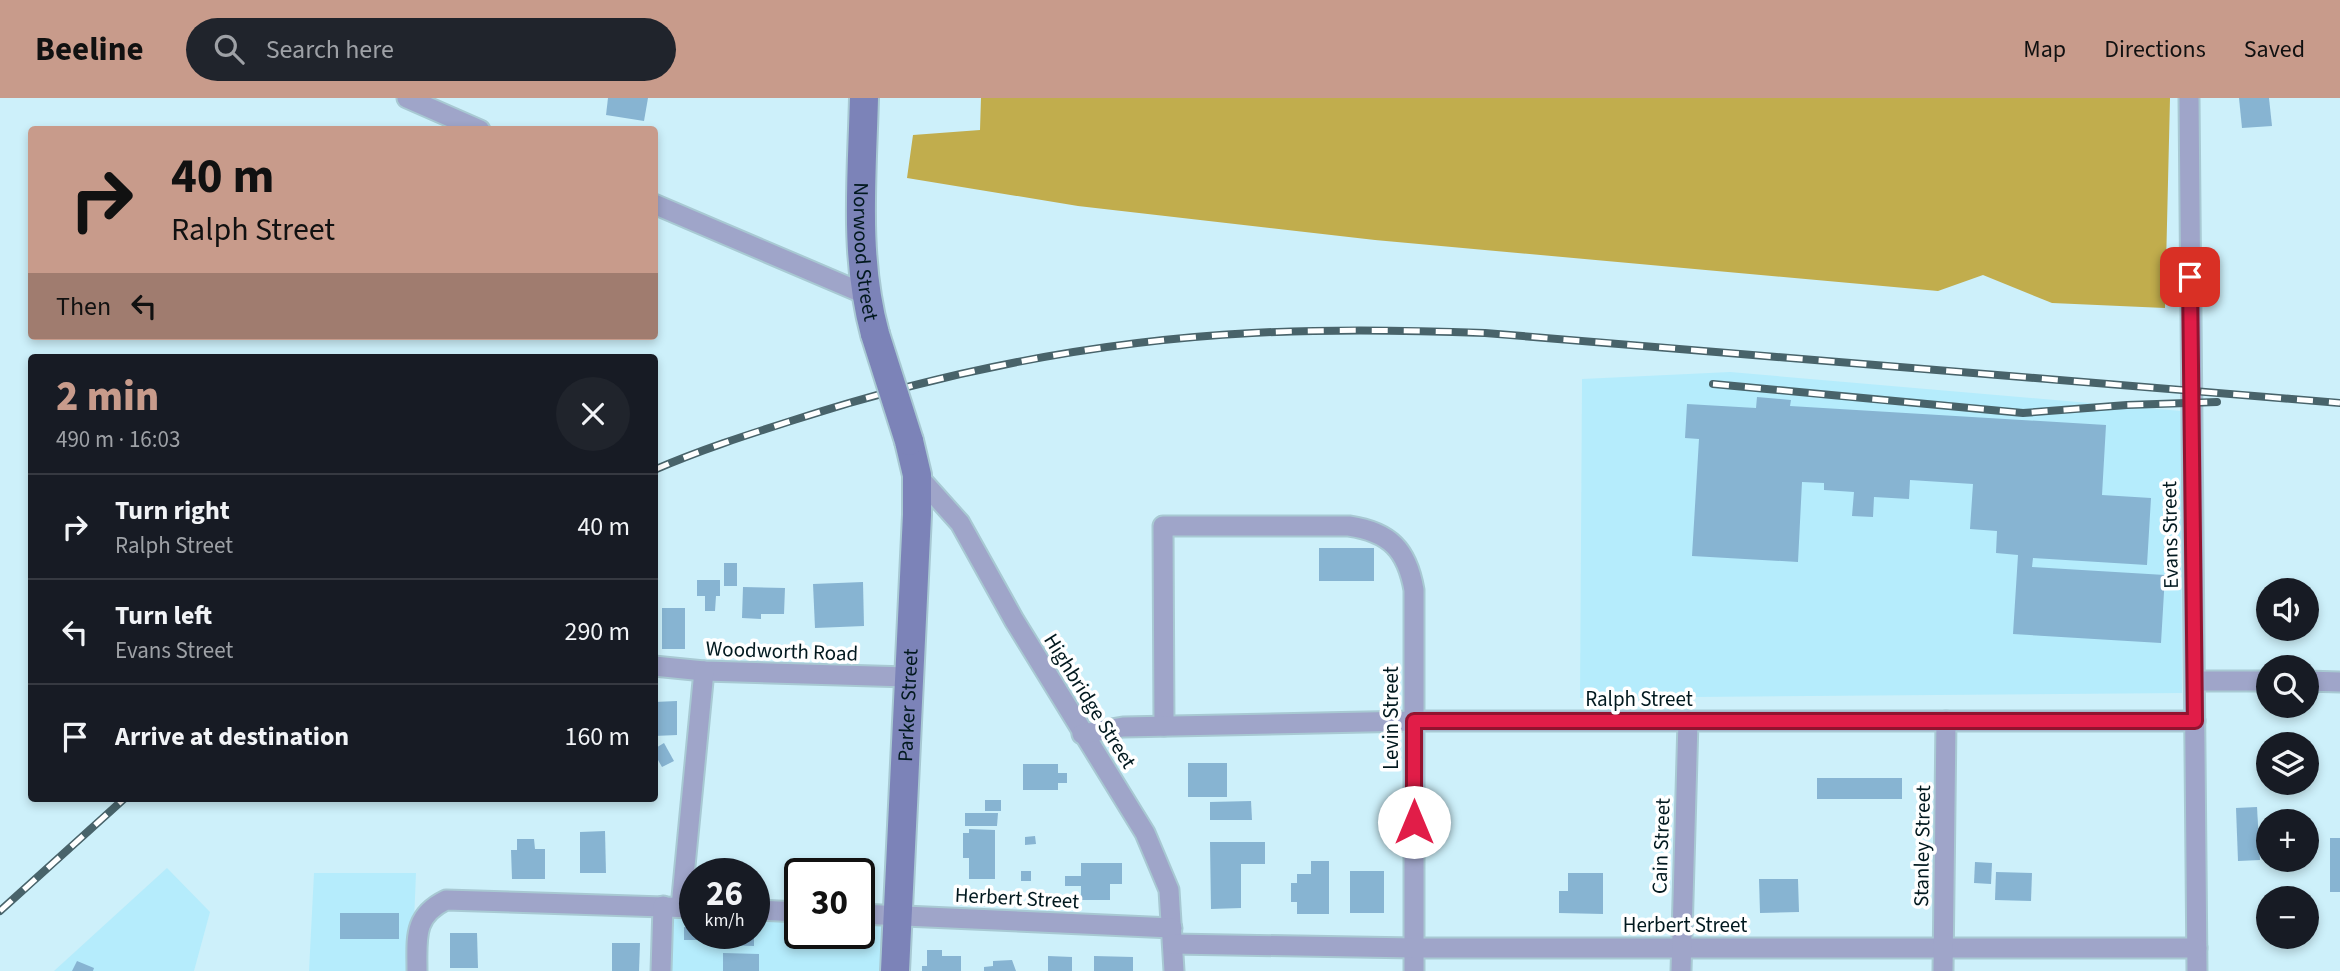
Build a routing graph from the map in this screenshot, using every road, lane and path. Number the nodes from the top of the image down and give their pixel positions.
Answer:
1 (407, 98) edge
2 (863, 98) edge
3 (2189, 98) edge
4 (471, 126) edge
5 (658, 206) edge
6 (867, 295) junction
7 (909, 441) joint
8 (917, 475) junction
9 (658, 666) edge
10 (704, 671) junction
11 (908, 677) junction
12 (2195, 681) junction
13 (2256, 681) edge
14 (2319, 681) edge
15 (2340, 682) edge
16 (1414, 721) junction
17 (1688, 721) junction
18 (1946, 721) junction
19 (2195, 721) junction
20 (1164, 726) junction
21 (1082, 734) junction
22 (685, 858) edge
23 (679, 907) edge
24 (679, 910) edge
25 (875, 914) edge
26 (898, 915) junction
27 (1172, 936) junction
28 (1414, 948) junction
29 (1681, 948) junction
30 (1944, 948) junction
31 (2197, 948) junction
32 (416, 971) edge
33 (661, 971) edge
34 (895, 971) edge
35 (1174, 971) edge
36 (1414, 971) edge
37 (1681, 971) edge
38 (1943, 971) edge
39 (2197, 971) edge

1 - 4 street
2 - 6 street, Norwood Street
3 - 12 street, Evans Street
5 - 6 street
6 - 7 street, Norwood Street, bridge
7 - 8 street, Parker Street
8 - 11 street, Parker Street
8 - 21 street, Highbridge Street
9 - 10 street, Woodworth Road
10 - 11 street, Woodworth Road
10 - 22 street
11 - 26 street, Parker Street
12 - 13 street
12 - 19 street, Evans Street
14 - 15 street
16 - 17 street, Ralph Street
16 - 20 street, Ralph Street
16 - 20 street, Levin Street
16 - 28 street, Levin Street
17 - 18 street, Ralph Street
17 - 29 street, Cain Street
18 - 19 street, Ralph Street
18 - 30 street, Stanley Street
19 - 31 street, Evans Street
20 - 21 street, Ralph Street
21 - 27 street, Highbridge Street
23 - 32 street
24 - 33 street
25 - 26 street, Herbert Street
26 - 27 street, Herbert Street
26 - 34 street, Parker Street
27 - 28 street, Herbert Street
27 - 35 street, Highbridge Street
28 - 29 street, Herbert Street
28 - 36 street, Levin Street
29 - 30 street, Herbert Street
29 - 37 street, Cain Street
30 - 31 street, Herbert Street
30 - 38 street, Stanley Street
31 - 39 street, Evans Street

